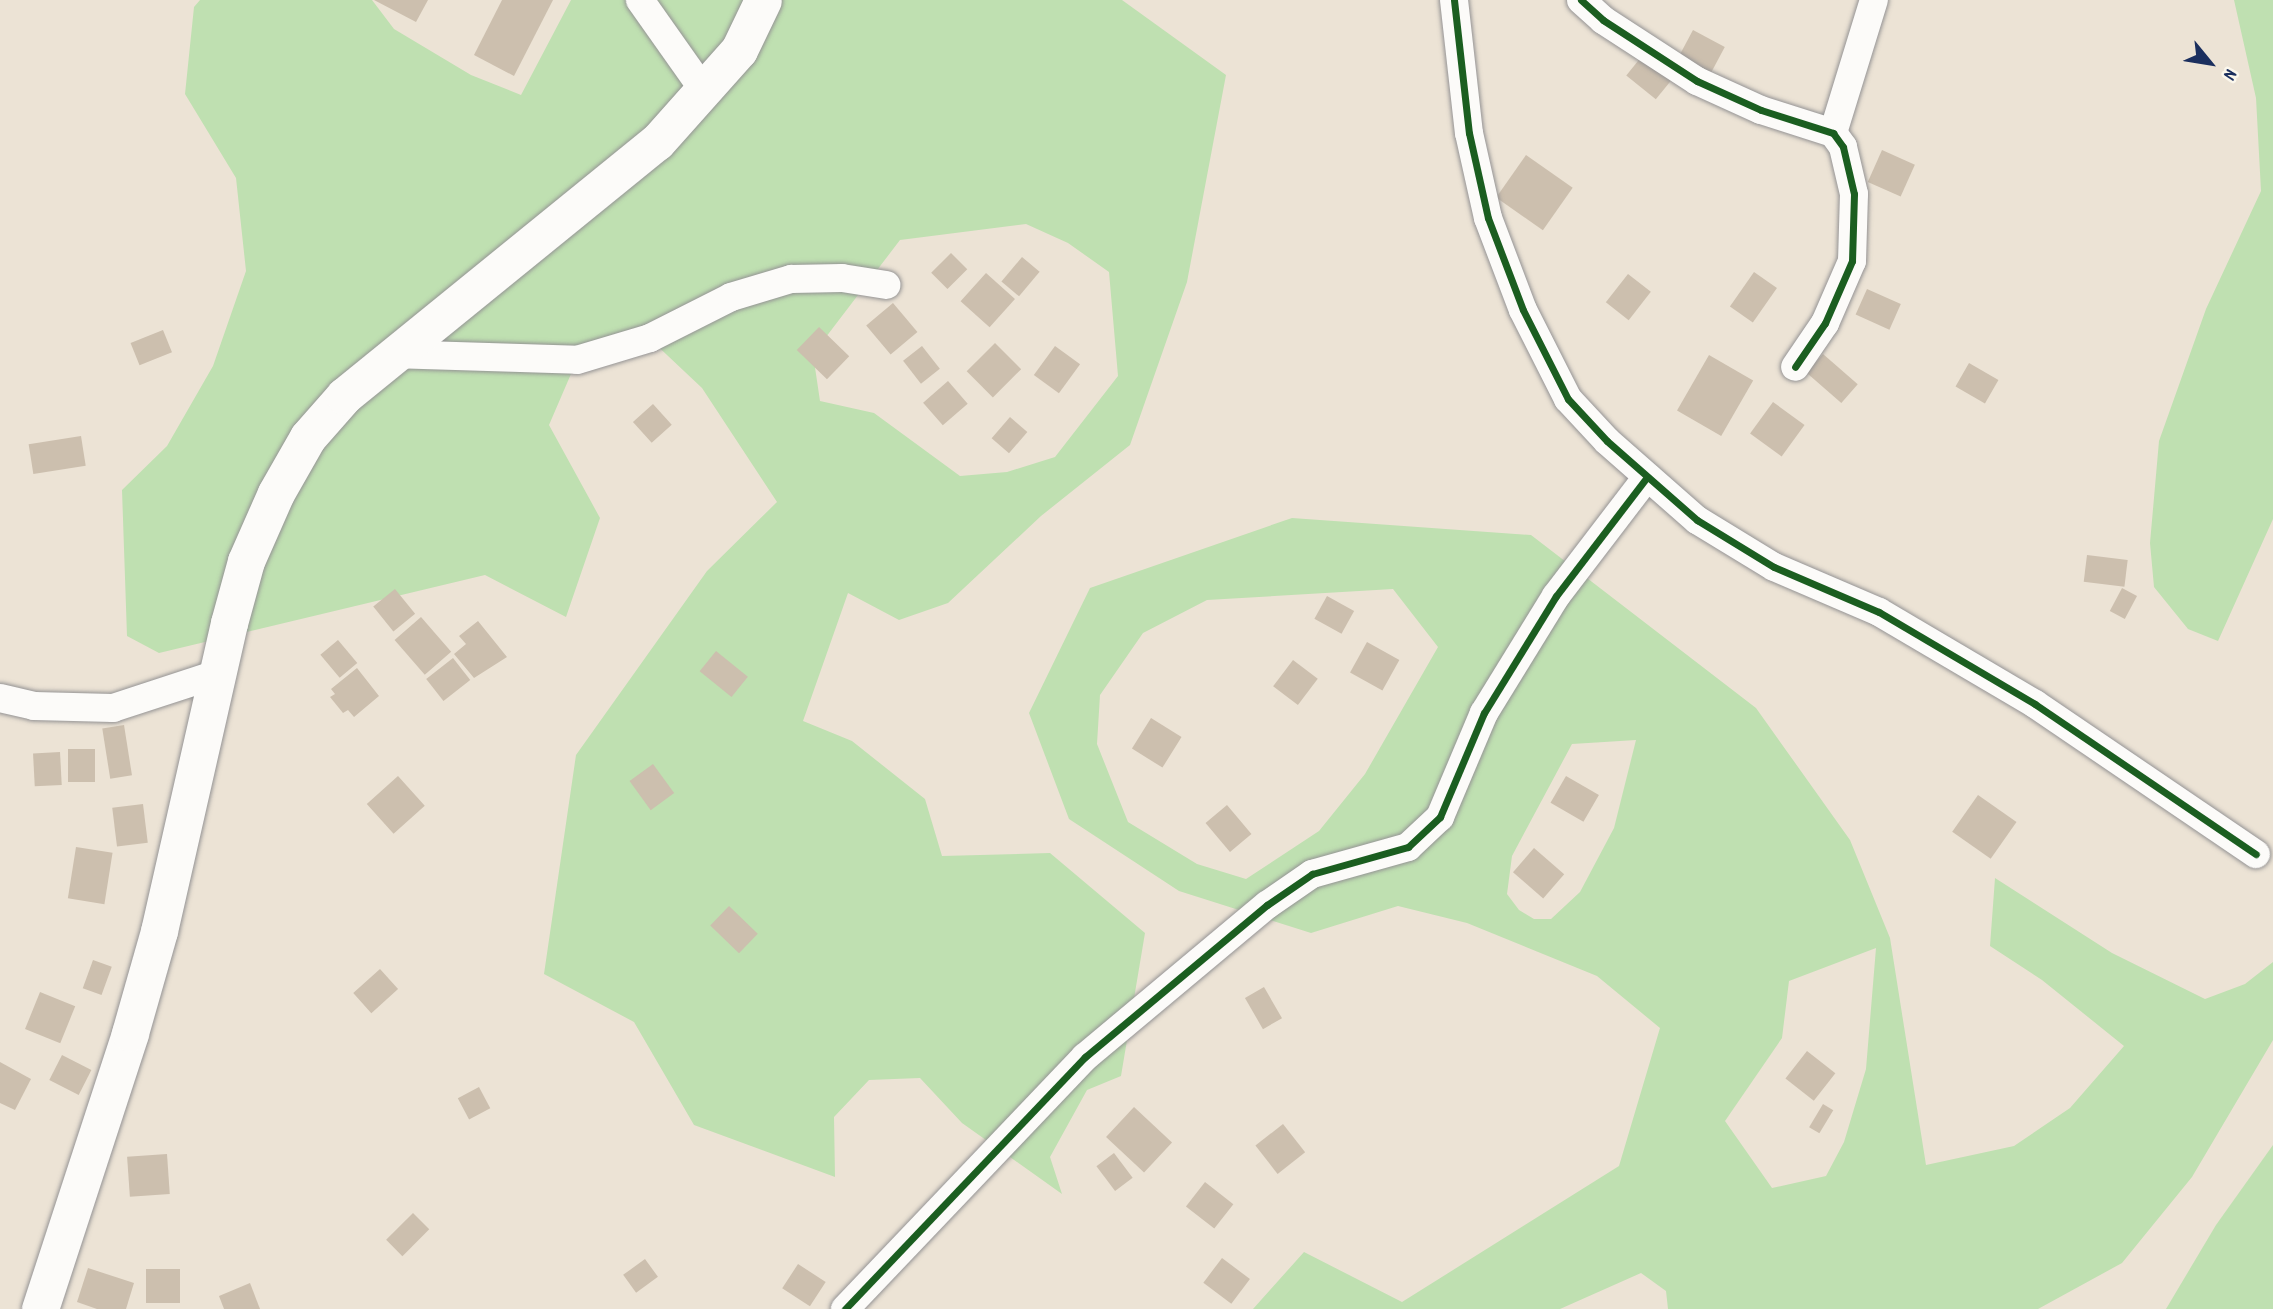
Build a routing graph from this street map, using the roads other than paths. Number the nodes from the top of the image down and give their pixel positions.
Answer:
1 (640, 0) edge
2 (763, 0) edge
3 (1454, 0) edge
4 (1581, 0) edge
5 (1874, 0) edge
6 (705, 92) junction
7 (1833, 133) junction
8 (886, 285) dead end
9 (391, 354) junction
10 (1795, 368) dead end
11 (1647, 477) junction
12 (216, 674) junction
13 (0, 698) edge
14 (2256, 854) dead end
15 (40, 1309) edge
16 (845, 1309) edge

1 - 6 street
2 - 6 main road
3 - 11 street
4 - 7 street
5 - 7 street
6 - 9 main road
7 - 10 street
8 - 9 street
9 - 12 main road
11 - 14 street
11 - 16 street
12 - 13 street
12 - 15 main road

